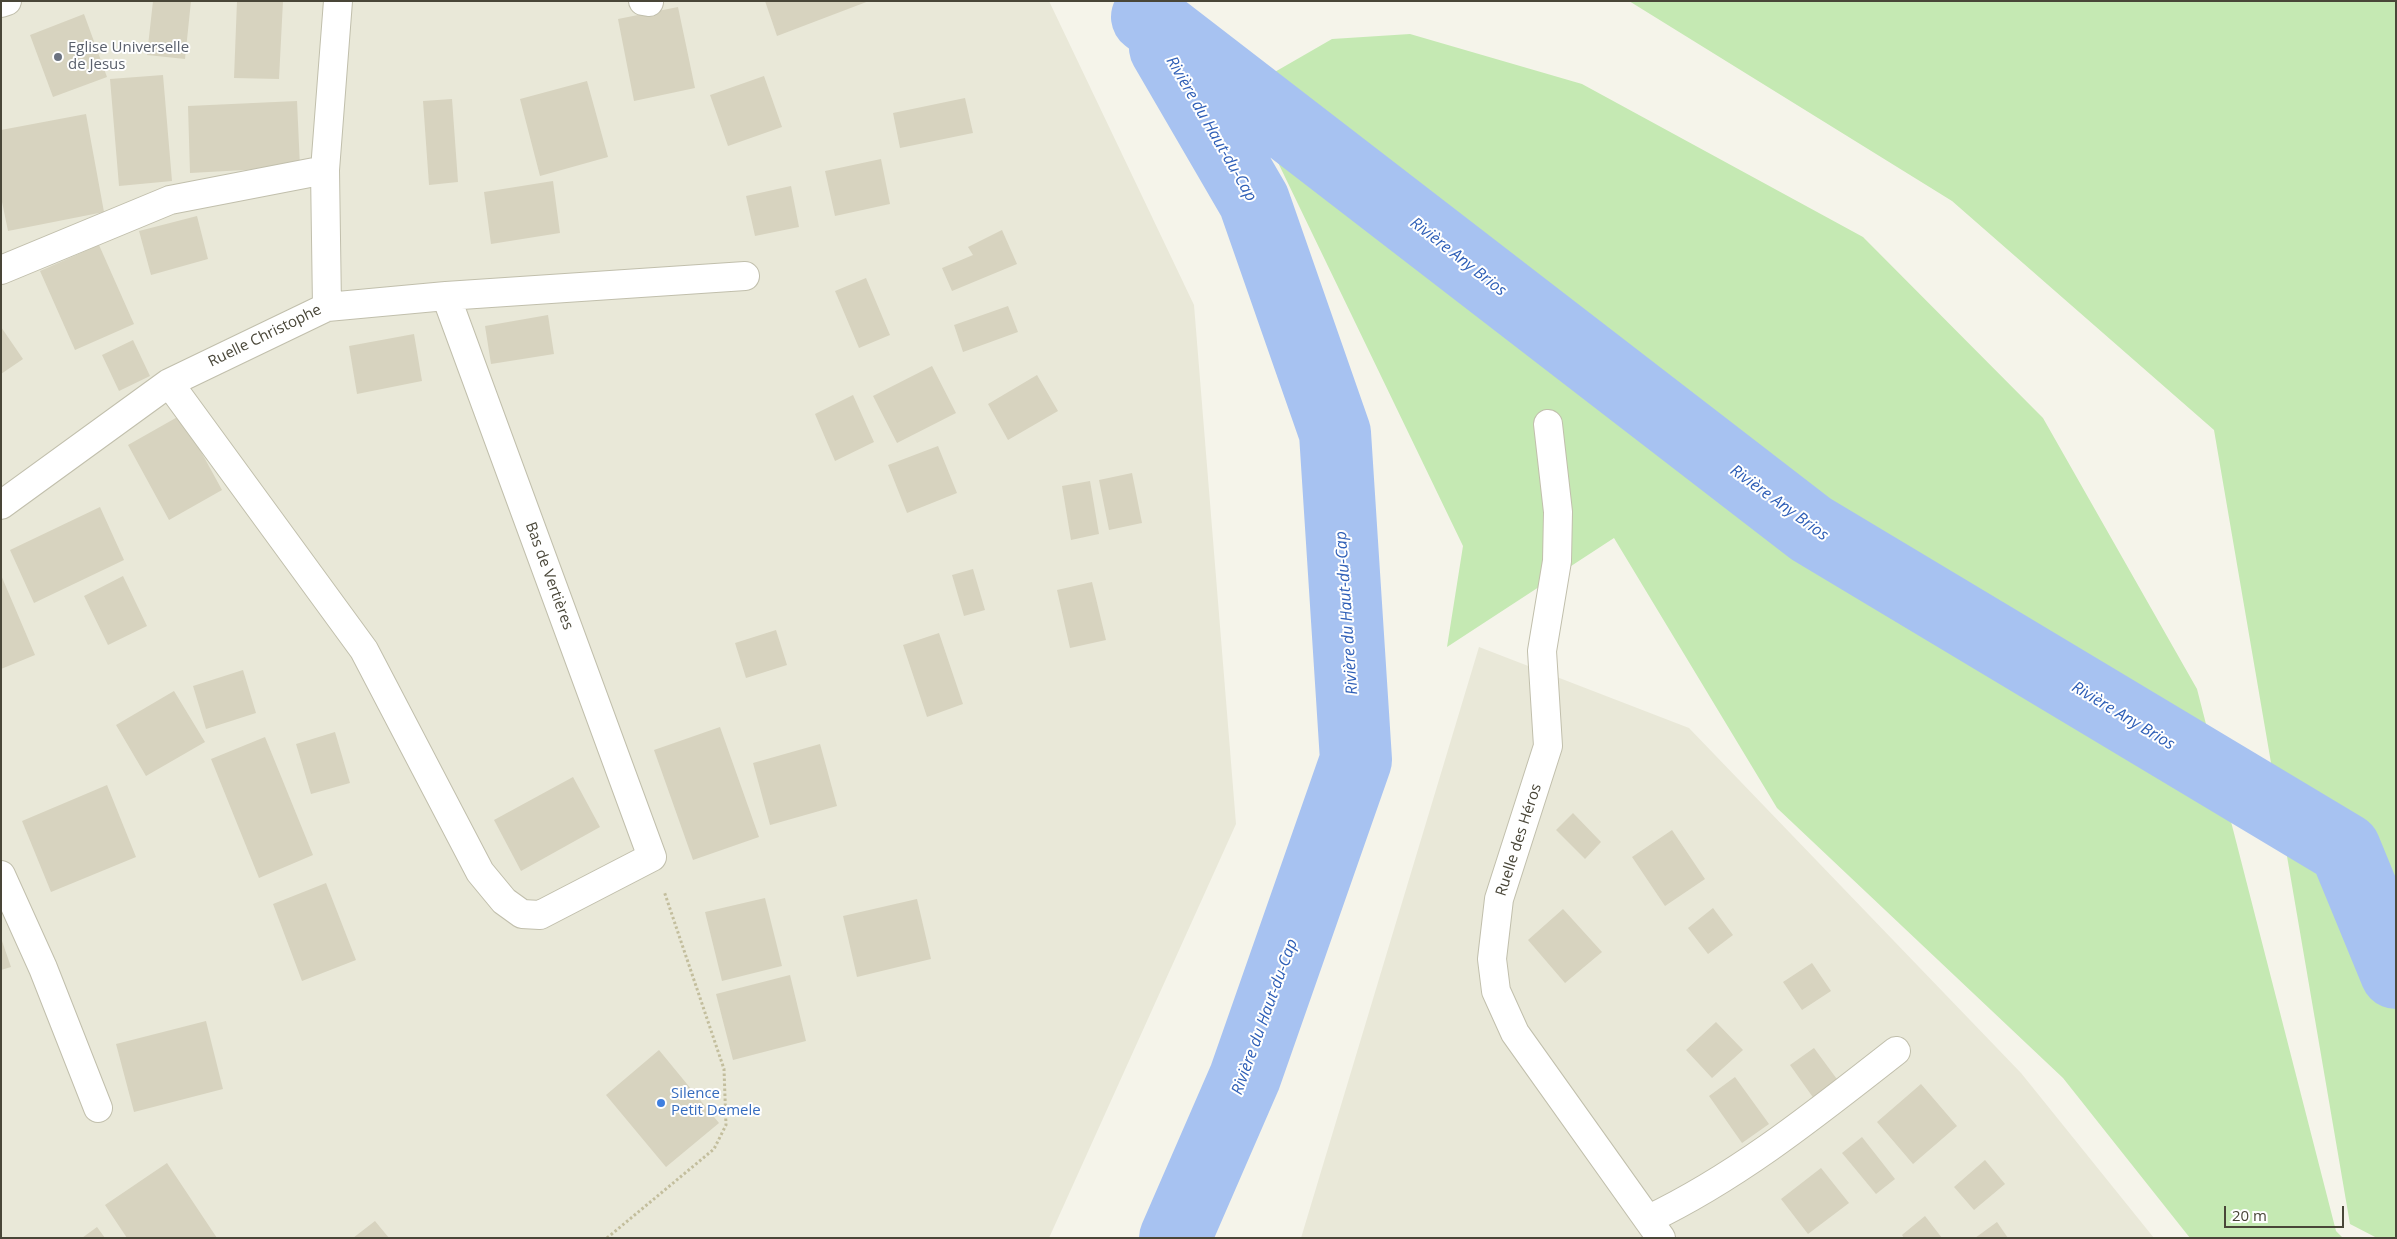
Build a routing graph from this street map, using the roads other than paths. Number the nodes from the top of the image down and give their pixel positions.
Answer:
1 (7, 1) edge
2 (338, 1) edge
3 (643, 1) edge
4 (649, 2) edge
5 (1, 3) edge
6 (325, 170) junction
7 (1, 270) edge
8 (745, 276) dead end
9 (446, 296) junction
10 (327, 307) junction
11 (169, 383) junction
12 (1548, 424) dead end
13 (1, 505) edge
14 (1, 875) edge
15 (1896, 1051) dead end
16 (98, 1108) dead end
17 (1655, 1228) edge

1 - 5 street
2 - 6 street, Ruelle Christophe
3 - 4 street
6 - 7 street
6 - 10 street, Ruelle Christophe
8 - 9 street
9 - 10 street
9 - 11 street, Bas de Vertières
10 - 11 street, Ruelle Christophe
11 - 13 street, Ruelle Christophe
12 - 17 street, Ruelle des Héros
14 - 16 street
15 - 17 street

